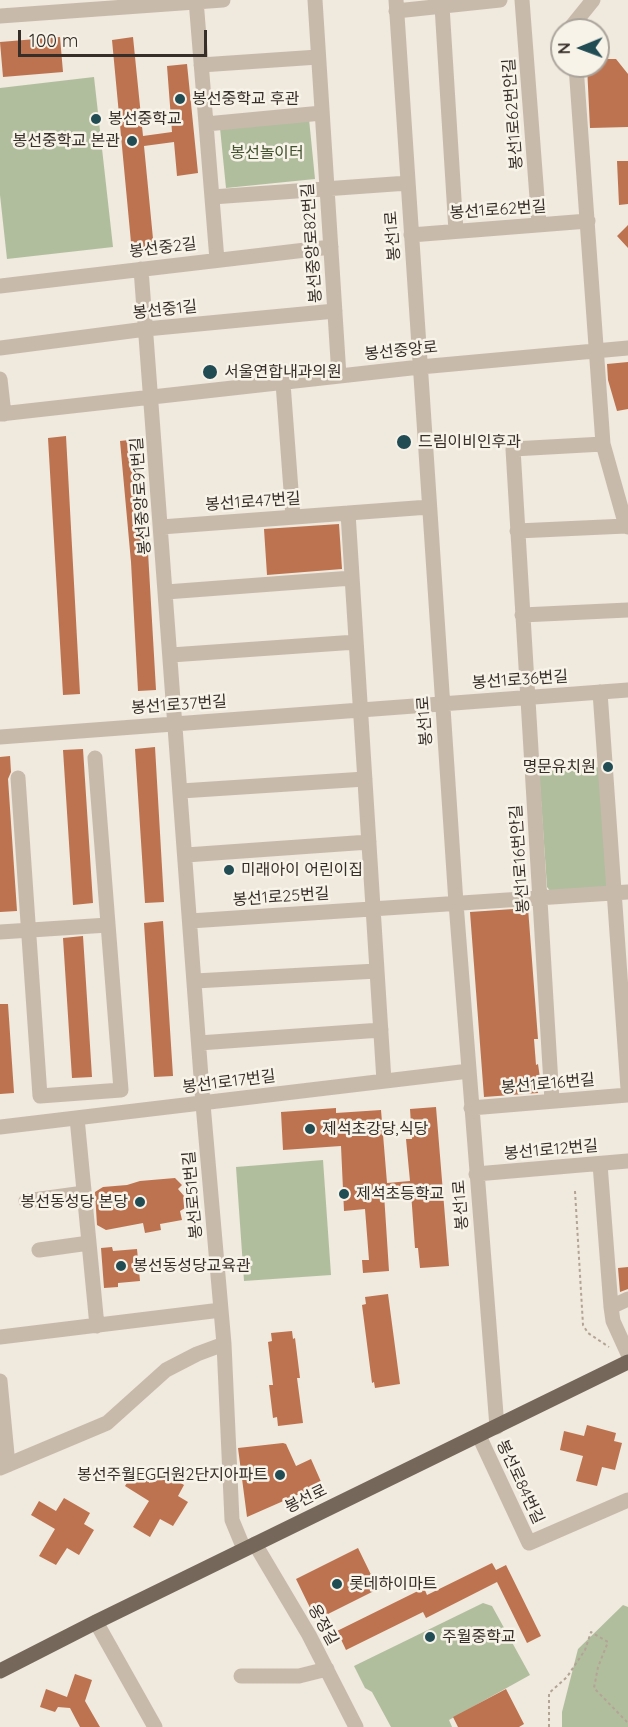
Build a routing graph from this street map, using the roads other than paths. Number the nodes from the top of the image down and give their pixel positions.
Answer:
1 (223, 0) edge
2 (315, 0) edge
3 (500, 0) edge
4 (522, 0) edge
5 (592, 0) edge
6 (196, 1) edge
7 (396, 5) edge
8 (442, 6) junction
9 (36, 7) edge
10 (0, 16) edge
11 (578, 18) edge
12 (318, 57) junction
13 (201, 65) junction
14 (577, 78) edge
15 (322, 113) junction
16 (206, 124) junction
17 (408, 183) junction
18 (327, 189) junction
19 (212, 197) junction
20 (588, 221) junction
21 (539, 224) junction
22 (456, 231) junction
23 (411, 235) junction
24 (331, 247) junction
25 (217, 260) junction
26 (141, 269) junction
27 (0, 286) edge
28 (335, 311) junction
29 (146, 329) junction
30 (0, 348) edge
31 (628, 348) edge
32 (596, 351) junction
33 (420, 367) junction
34 (339, 376) junction
35 (0, 379) edge
36 (283, 383) junction
37 (151, 398) junction
38 (2, 414) edge
39 (603, 444) junction
40 (429, 507) junction
41 (348, 513) junction
42 (293, 517) junction
43 (627, 526) edge
44 (161, 527) junction
45 (517, 531) junction
46 (352, 578) junction
47 (166, 592) junction
48 (628, 610) edge
49 (522, 615) junction
50 (356, 642) junction
51 (171, 655) junction
52 (628, 690) edge
53 (600, 692) junction
54 (527, 697) junction
55 (442, 703) junction
56 (360, 710) junction
57 (176, 723) junction
58 (0, 736) edge
59 (95, 758) dead end
60 (18, 778) dead end
61 (364, 778) junction
62 (181, 791) junction
63 (369, 842) junction
64 (186, 855) junction
65 (621, 892) edge
66 (541, 898) junction
67 (456, 903) junction
68 (373, 909) junction
69 (190, 921) junction
70 (108, 925) junction
71 (28, 930) junction
72 (0, 932) edge
73 (377, 976) junction
74 (195, 981) junction
75 (381, 1030) junction
76 (199, 1043) junction
77 (469, 1071) junction
78 (384, 1081) junction
79 (628, 1089) edge
80 (628, 1095) edge
81 (552, 1101) junction
82 (203, 1104) junction
83 (471, 1108) junction
84 (77, 1118) junction
85 (0, 1127) edge
86 (628, 1161) edge
87 (600, 1164) junction
88 (476, 1174) junction
89 (84, 1193) junction
90 (26, 1201) dead end
91 (89, 1243) junction
92 (39, 1250) dead end
93 (628, 1299) edge
94 (611, 1306) junction
95 (221, 1310) junction
96 (97, 1326) junction
97 (0, 1337) edge
98 (224, 1344) junction
99 (628, 1354) edge
100 (628, 1362) edge
101 (0, 1381) edge
102 (496, 1427) junction
103 (479, 1436) junction
104 (4, 1467) edge
105 (628, 1500) edge
106 (249, 1547) junction
107 (96, 1622) junction
108 (327, 1669) junction
109 (0, 1671) edge
110 (241, 1676) dead end
111 (155, 1727) edge
112 (355, 1727) edge

1 - 6 street
2 - 12 street, 봉선중앙로82번길
3 - 8 street, 봉선1로
4 - 21 street, 봉선1로62번안길
5 - 11 street
6 - 9 street
6 - 13 street
7 - 8 street, 봉선1로
7 - 17 street, 봉선1로
8 - 22 street
9 - 10 street
12 - 13 street
12 - 15 street, 봉선중앙로82번길
13 - 16 street
14 - 20 street
15 - 16 street
15 - 18 street, 봉선중앙로82번길
16 - 19 street
17 - 18 street
17 - 23 street, 봉선1로
18 - 19 street
18 - 24 street, 봉선중앙로82번길
19 - 25 street
20 - 21 street, 봉선1로62번길
20 - 32 street
21 - 22 street, 봉선1로62번길
22 - 23 street, 봉선1로62번길
23 - 33 street, 봉선1로
24 - 25 street, 봉선중2길
24 - 28 street, 봉선중앙로82번길
25 - 26 street, 봉선중2길
26 - 27 street, 봉선중2길
26 - 29 street, 봉선중앙로91번길
28 - 29 street, 봉선중1길
28 - 34 street, 봉선중앙로82번길
29 - 30 street, 봉선중1길
29 - 37 street, 봉선중앙로91번길
31 - 32 street, 봉선중앙로
32 - 33 street, 봉선중앙로
32 - 39 street
33 - 34 street, 봉선중앙로
33 - 40 street, 봉선1로
34 - 36 street, 봉선중앙로
35 - 38 street
36 - 37 street, 봉선중앙로
36 - 42 street
37 - 38 street, 봉선중앙로
37 - 44 street, 봉선중앙로91번길
39 - 43 street
39 - 45 street, 봉선1로16번안길
40 - 41 street, 봉선1로47번길
40 - 55 street, 봉선1로
41 - 42 street, 봉선1로47번길
41 - 46 street
42 - 44 street, 봉선1로47번길
43 - 45 street
44 - 47 street, 봉선중앙로91번길
45 - 49 street, 봉선1로16번안길
46 - 47 street
46 - 50 street
47 - 51 street, 봉선중앙로91번길
48 - 49 street
49 - 54 street, 봉선1로16번안길
50 - 51 street
50 - 56 street
51 - 57 street, 봉선중앙로91번길
52 - 53 street, 봉선1로36번길
53 - 54 street, 봉선1로36번길
53 - 65 street
54 - 55 street, 봉선1로36번길
54 - 66 street, 봉선1로16번안길
55 - 56 street, 봉선1로37번길
55 - 67 street, 봉선1로
56 - 57 street, 봉선1로37번길
56 - 61 street
57 - 58 street, 봉선1로37번길
57 - 62 street, 봉선로51번길
59 - 70 street
60 - 71 street
61 - 62 street
61 - 63 street
62 - 64 street, 봉선로51번길
63 - 64 street
63 - 68 street
64 - 69 street, 봉선로51번길
65 - 66 street, 봉선1로25번길
65 - 79 street
66 - 67 street, 봉선1로25번길
66 - 81 street, 봉선1로16번안길
67 - 68 street, 봉선1로25번길
67 - 77 street, 봉선1로
68 - 69 street, 봉선1로25번길
68 - 73 street
69 - 74 street, 봉선로51번길
70 - 71 street
70 - 71 street
71 - 72 street
73 - 74 street
73 - 75 street
74 - 76 street, 봉선로51번길
75 - 76 street
75 - 78 street
76 - 82 street, 봉선로51번길
77 - 78 street, 봉선1로17번길
77 - 83 street, 봉선1로
78 - 82 street, 봉선1로17번길
80 - 81 street, 봉선1로16번길
81 - 83 street, 봉선1로16번길
82 - 84 street, 봉선1로17번길
82 - 95 street, 봉선로51번길
83 - 88 street, 봉선1로
84 - 85 street, 봉선1로17번길
84 - 89 street
86 - 87 street, 봉선1로12번길
87 - 88 street, 봉선1로12번길
87 - 94 street
88 - 102 street, 봉선1로
89 - 90 street
89 - 91 street
91 - 92 street
91 - 96 street
93 - 94 street
94 - 99 street
95 - 96 street
95 - 98 street, 봉선로51번길
96 - 97 street
98 - 104 street
98 - 106 street, 봉선로51번길
100 - 102 main road, 봉선로
101 - 104 street
102 - 103 main road, 봉선로
103 - 105 street, 봉선로84번길
103 - 106 main road, 봉선로
106 - 107 main road, 봉선로
106 - 108 street, 옹정길
107 - 109 main road, 봉선로
107 - 111 street
108 - 110 street
108 - 112 street, 옹정길

